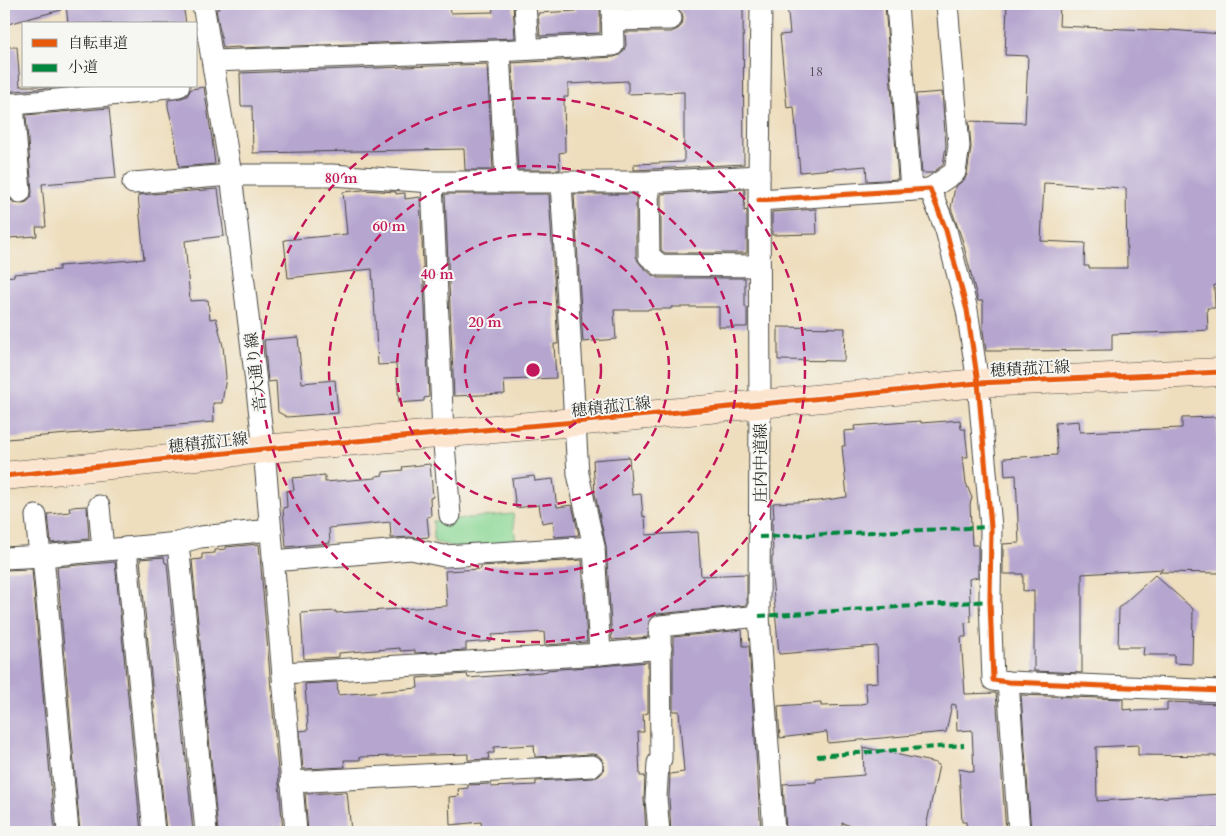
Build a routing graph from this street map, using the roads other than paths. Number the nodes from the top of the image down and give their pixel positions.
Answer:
1 (203, 4) edge
2 (526, 4) edge
3 (761, 4) edge
4 (897, 4) edge
5 (947, 4) edge
6 (612, 12) edge
7 (672, 19) dead end
8 (528, 49) junction
9 (499, 51) junction
10 (212, 62) junction
11 (206, 83) edge
12 (158, 88) edge
13 (8, 105) edge
14 (231, 175) junction
15 (759, 176) junction
16 (432, 182) junction
17 (506, 182) junction
18 (561, 182) junction
19 (648, 182) junction
20 (134, 183) dead end
21 (920, 190) junction
22 (20, 192) dead end
23 (759, 200) junction
24 (759, 266) junction
25 (1222, 372) edge
26 (978, 383) junction
27 (760, 404) junction
28 (574, 422) junction
29 (443, 433) junction
30 (264, 449) junction
31 (4, 476) edge
32 (99, 506) dead end
33 (450, 515) dead end
34 (36, 516) dead end
35 (271, 530) junction
36 (178, 542) junction
37 (594, 547) junction
38 (126, 548) junction
39 (103, 550) junction
40 (41, 556) junction
41 (4, 558) edge
42 (273, 561) junction
43 (759, 616) junction
44 (661, 648) junction
45 (600, 654) junction
46 (283, 673) junction
47 (1008, 682) junction
48 (1222, 691) edge
49 (592, 766) dead end
50 (292, 782) junction
51 (68, 832) edge
52 (154, 832) edge
53 (206, 832) edge
54 (296, 832) edge
55 (658, 832) edge
56 (774, 832) edge
57 (1019, 832) edge

1 - 10 street, 音大通り線
2 - 8 street
3 - 15 street, 庄内中道線
4 - 21 street
5 - 21 street
6 - 7 street
6 - 8 street
8 - 9 street
9 - 10 street
9 - 17 street
10 - 11 street, 音大通り線
11 - 14 street, 音大通り線
12 - 13 street
13 - 22 street
14 - 16 street
14 - 20 street
14 - 30 street, 音大通り線
15 - 19 street
15 - 23 street, 庄内中道線
16 - 17 street
16 - 29 street
17 - 18 street
18 - 19 street
18 - 28 street
19 - 24 street
21 - 23 street
21 - 26 street
23 - 24 street, 庄内中道線
24 - 27 street, 庄内中道線
25 - 26 street, 穂積菰江線
26 - 27 street, 穂積菰江線
26 - 47 street
27 - 28 street, 穂積菰江線
27 - 43 street, 庄内中道線
28 - 29 street, 穂積菰江線
28 - 37 street
29 - 30 street, 穂積菰江線
29 - 33 street
30 - 31 street, 穂積菰江線
30 - 35 street, 音大通り線
32 - 39 street
34 - 40 street
35 - 36 street
35 - 42 street, 音大通り線
36 - 38 street
36 - 53 street
37 - 42 street
37 - 45 street
38 - 39 street
38 - 52 street
39 - 40 street
40 - 41 street
40 - 51 street
42 - 46 street, 音大通り線
43 - 44 street
43 - 56 street, 庄内中道線
44 - 45 street
44 - 55 street
45 - 46 street
46 - 50 street, 音大通り線
47 - 48 street
47 - 57 street
49 - 50 street
50 - 54 street, 音大通り線

